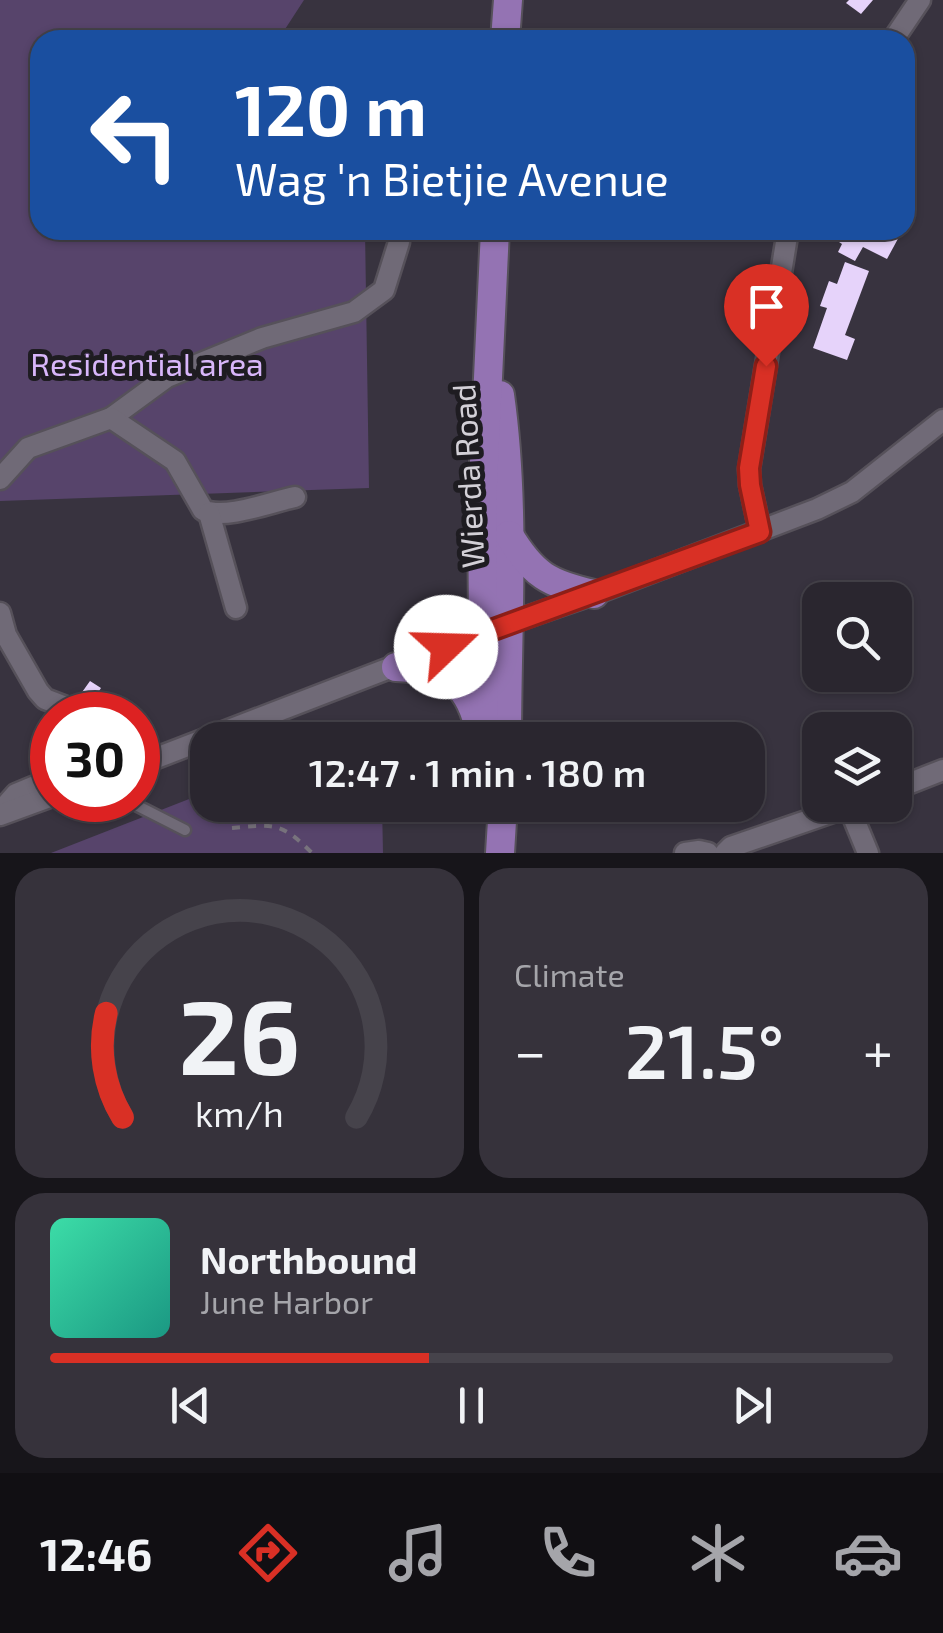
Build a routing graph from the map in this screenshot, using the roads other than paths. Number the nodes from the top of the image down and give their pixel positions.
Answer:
1 (508, 0) edge
2 (920, 0) edge
3 (506, 30) edge
4 (900, 30) edge
5 (399, 240) edge
6 (495, 240) edge
7 (786, 240) edge
8 (491, 329) junction
9 (111, 418) junction
10 (943, 420) edge
11 (0, 479) edge
12 (295, 496) dead end
13 (209, 514) junction
14 (760, 532) junction
15 (509, 535) junction
16 (594, 594) junction
17 (236, 608) dead end
18 (0, 613) edge
19 (495, 628) junction
20 (3, 637) edge
21 (396, 668) junction
22 (39, 692) edge
23 (478, 722) edge
24 (485, 722) edge
25 (505, 722) edge
26 (160, 756) edge
27 (943, 770) edge
28 (912, 782) edge
29 (30, 788) edge
30 (30, 804) edge
31 (0, 814) edge
32 (160, 817) edge
33 (486, 822) edge
34 (502, 822) edge
35 (804, 822) edge
36 (857, 822) edge
37 (185, 830) dead end
38 (487, 853) edge
39 (500, 853) edge
40 (686, 853) edge
41 (708, 853) edge
42 (725, 853) edge
43 (868, 853) edge

1 - 3 main road
2 - 4 street
5 - 9 street
6 - 8 main road, Wierda Road
7 - 14 street
8 - 15 main road, Wierda Road
8 - 19 main road, Wierda Road
9 - 11 street
9 - 13 street
10 - 14 street
12 - 13 street
13 - 17 street
14 - 16 street
15 - 16 main road
15 - 19 main road, Wierda Road
16 - 19 street
18 - 20 street
19 - 21 street
19 - 24 main road, Wierda Road
19 - 25 main road, Wierda Road
20 - 22 street
21 - 23 main road
21 - 26 street
27 - 28 street
29 - 31 street
30 - 31 street
32 - 37 lane
33 - 38 main road
34 - 39 main road
35 - 42 street
36 - 43 street
40 - 41 street

